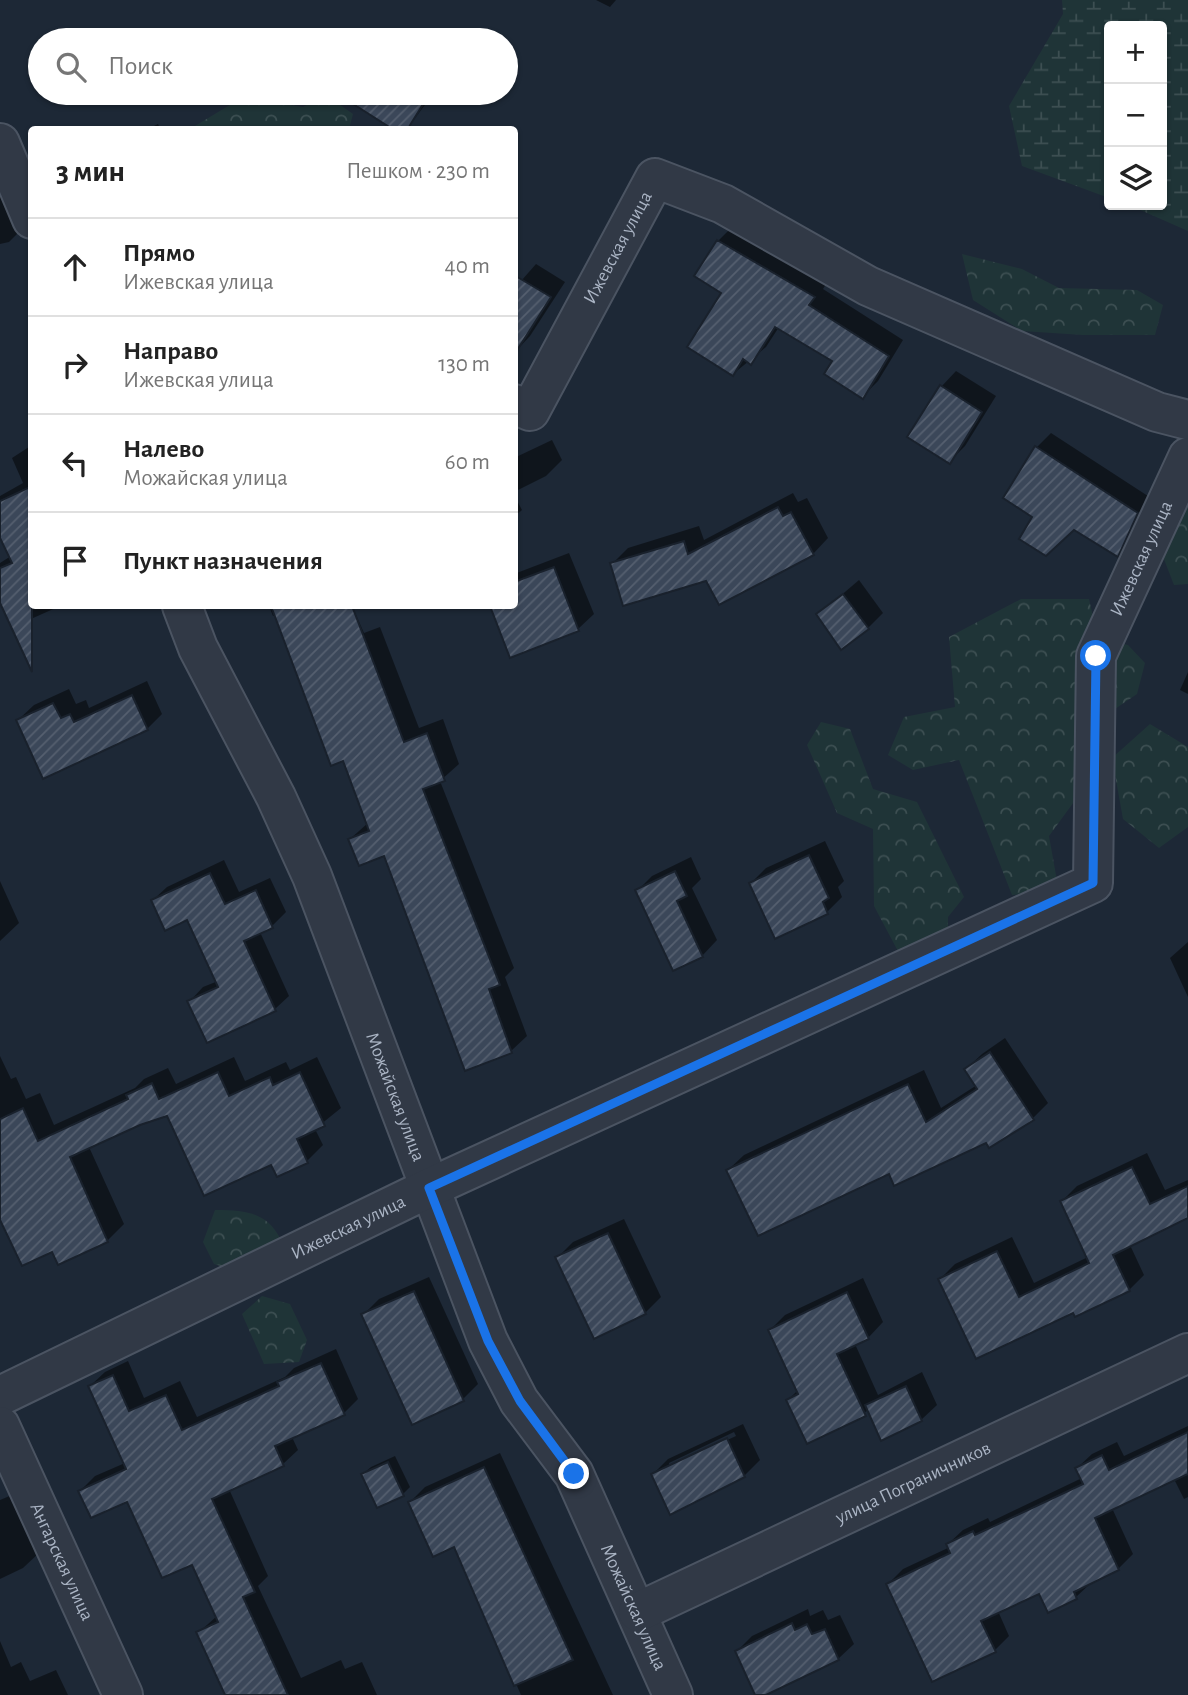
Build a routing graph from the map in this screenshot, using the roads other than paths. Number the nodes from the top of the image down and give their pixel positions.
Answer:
1 (0, 143) edge
2 (28, 210) edge
3 (518, 406) edge
4 (1188, 420) edge
5 (1188, 457) edge
6 (183, 609) edge
7 (429, 1188) junction
8 (1188, 1353) edge
9 (0, 1396) edge
10 (0, 1426) edge
11 (638, 1612) junction
12 (123, 1695) edge
13 (673, 1695) edge

1 - 2 street
3 - 4 street, Ижевская улица
5 - 7 street, Ижевская улица
6 - 7 street, Можайская улица
7 - 9 street, Ижевская улица
7 - 11 street, Можайская улица
8 - 11 street, улица Пограничников
10 - 12 street, Ангарская улица
11 - 13 street, Можайская улица

